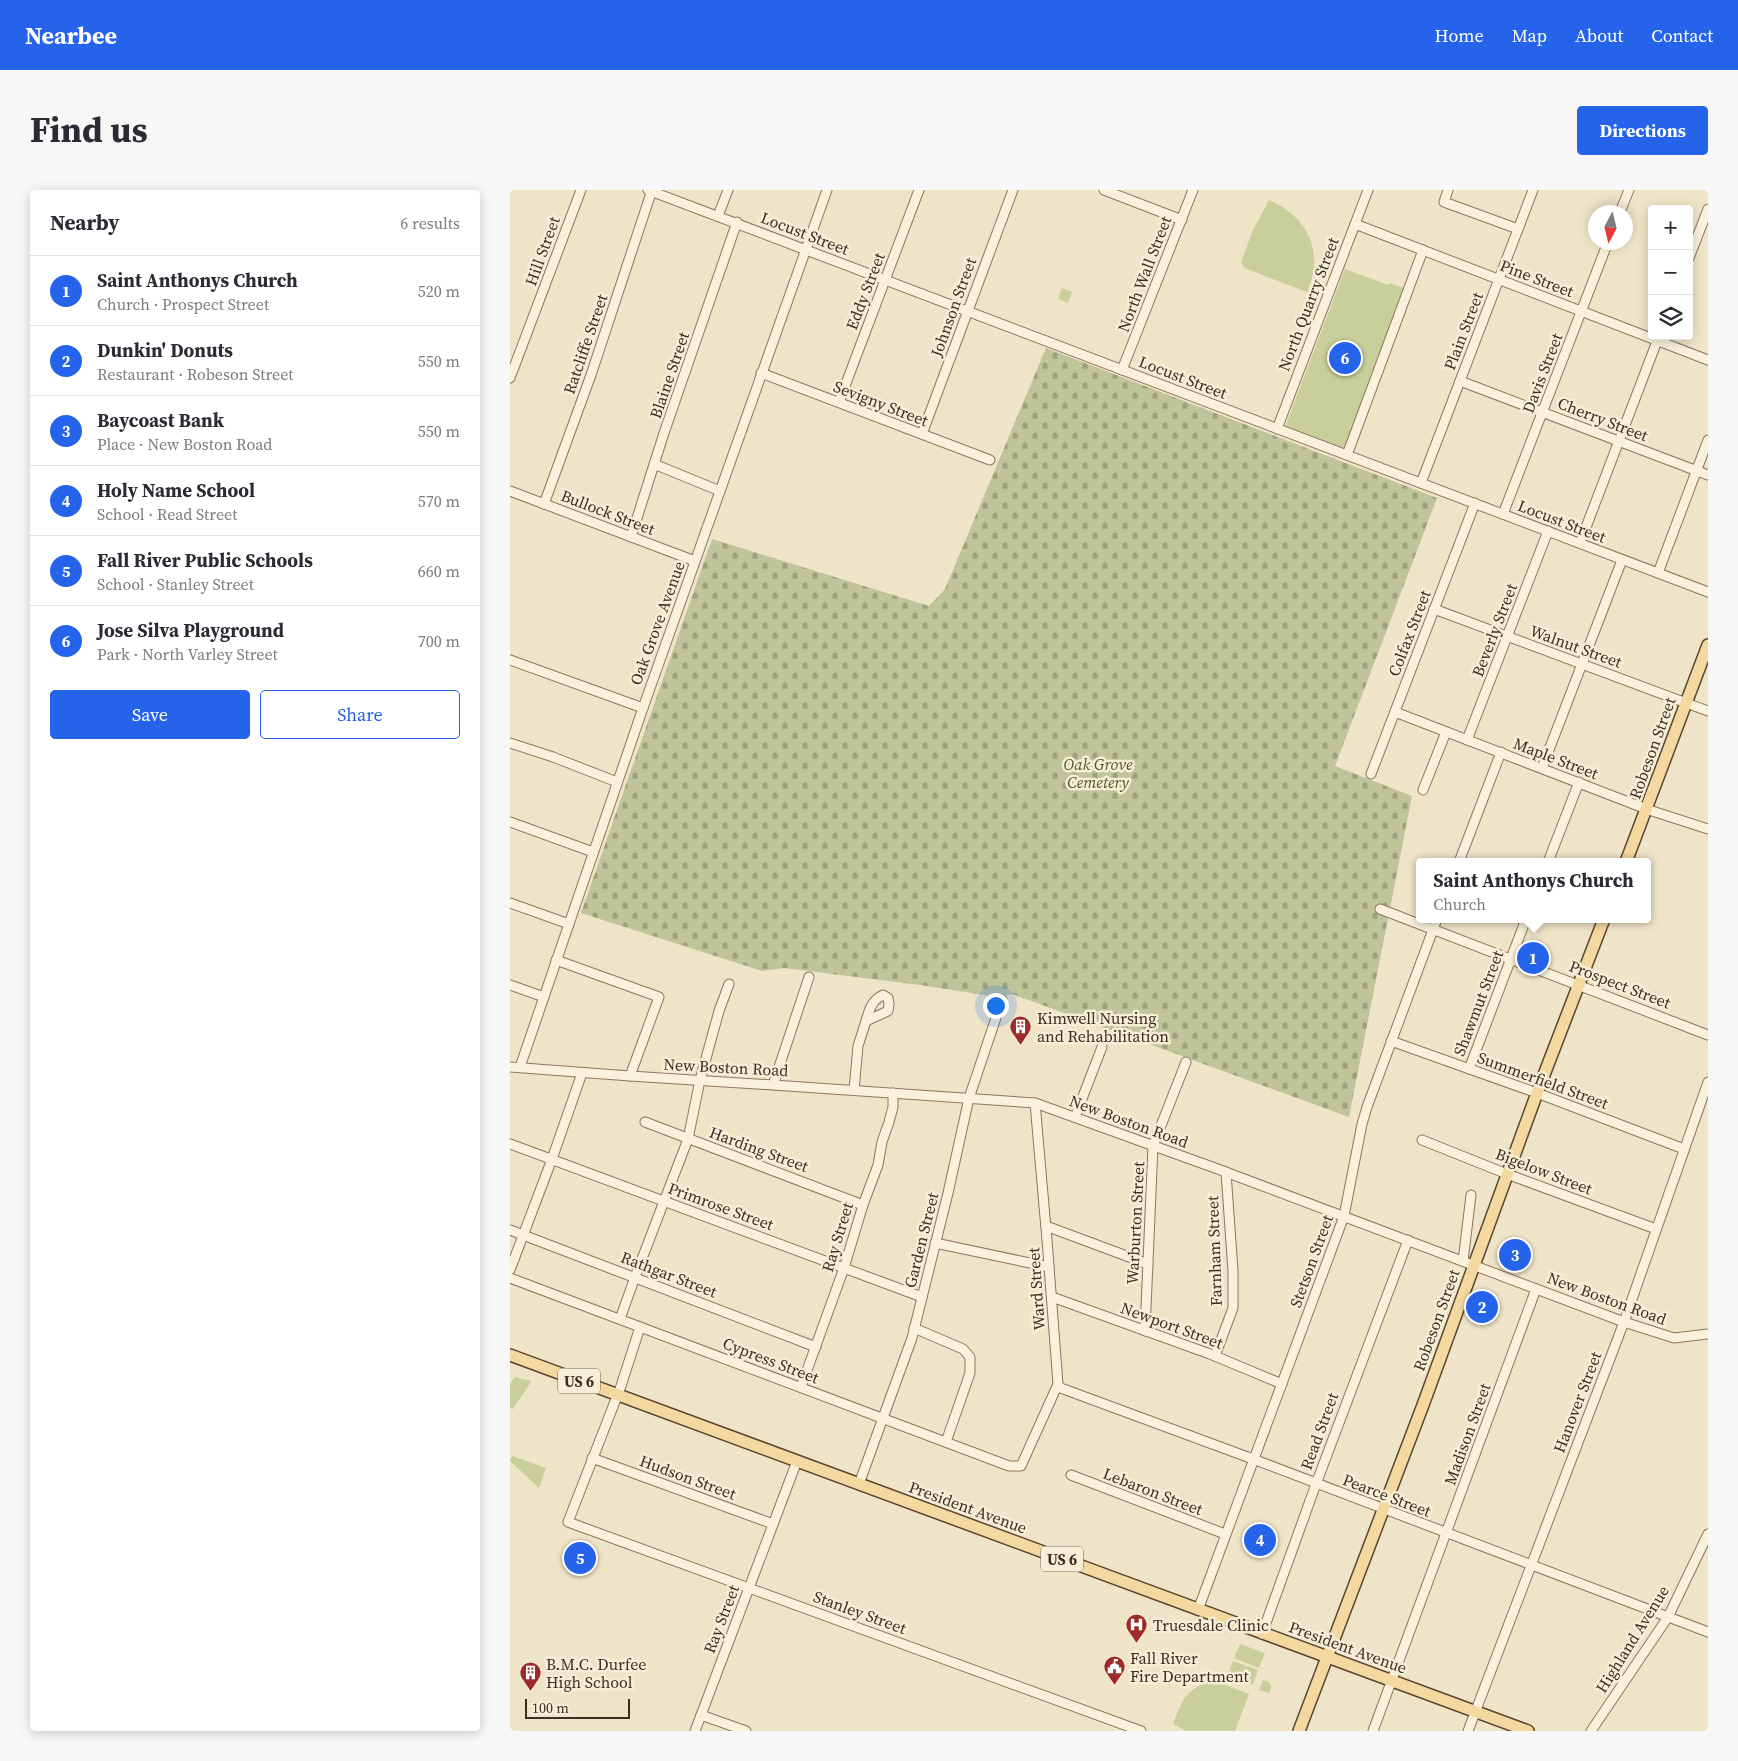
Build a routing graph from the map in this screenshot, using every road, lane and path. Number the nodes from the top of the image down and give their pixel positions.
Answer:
1 (581, 190) edge
2 (651, 190) edge
3 (728, 190) edge
4 (827, 190) edge
5 (919, 190) edge
6 (1013, 190) edge
7 (1104, 190) edge
8 (1193, 190) edge
9 (1368, 190) edge
10 (1448, 190) edge
11 (1533, 190) edge
12 (1629, 190) edge
13 (1623, 205) edge
14 (1708, 209) edge
15 (718, 216) junction
16 (1182, 220) junction
17 (737, 222) junction
18 (1355, 224) junction
19 (1518, 229) junction
20 (805, 249) junction
21 (1423, 250) junction
22 (1605, 250) edge
23 (1692, 250) edge
24 (1499, 279) junction
25 (885, 280) junction
26 (967, 310) junction
27 (1582, 311) junction
28 (1648, 334) edge
29 (1657, 340) edge
30 (1663, 340) edge
31 (1708, 360) edge
32 (1122, 370) junction
33 (761, 373) junction
34 (510, 378) edge
35 (1460, 381) junction
36 (839, 402) junction
37 (1542, 412) junction
38 (1277, 428) junction
39 (922, 434) junction
40 (1708, 440) edge
41 (1619, 442) junction
42 (1346, 455) junction
43 (990, 460) dead end
44 (654, 464) junction
45 (1696, 471) junction
46 (1708, 475) edge
47 (1421, 483) junction
48 (720, 491) junction
49 (510, 492) edge
50 (1475, 503) junction
51 (544, 504) junction
52 (1503, 514) junction
53 (1548, 531) junction
54 (631, 537) junction
55 (1580, 544) junction
56 (1622, 560) junction
57 (695, 561) junction
58 (1658, 574) junction
59 (1708, 592) edge
60 (1434, 609) junction
61 (1507, 637) junction
62 (1708, 645) edge
63 (510, 660) edge
64 (1582, 663) junction
65 (1686, 702) junction
66 (642, 708) junction
67 (1708, 711) edge
68 (1395, 712) junction
69 (1446, 732) junction
70 (1467, 740) junction
71 (510, 744) edge
72 (1501, 752) junction
73 (1542, 768) junction
74 (1371, 774) dead end
75 (617, 782) junction
76 (1579, 782) junction
77 (1423, 790) dead end
78 (1646, 809) junction
79 (510, 822) edge
80 (1708, 830) edge
81 (593, 852) junction
82 (1461, 858) edge
83 (1550, 858) edge
84 (1628, 858) edge
85 (510, 903) edge
86 (1380, 909) dead end
87 (1436, 923) edge
88 (1524, 923) edge
89 (1602, 923) edge
90 (569, 924) junction
91 (1433, 930) junction
92 (1511, 958) junction
93 (556, 960) junction
94 (809, 977) dead end
95 (729, 984) dead end
96 (510, 985) edge
97 (1578, 985) junction
98 (544, 997) junction
99 (1002, 1000) dead end
100 (866, 1021) dead end
101 (1708, 1035) edge
102 (1391, 1041) junction
103 (1102, 1047) dead end
104 (1186, 1062) dead end
105 (510, 1067) edge
106 (520, 1067) junction
107 (1469, 1069) junction
108 (582, 1073) junction
109 (630, 1076) junction
110 (700, 1080) junction
111 (1708, 1082) edge
112 (773, 1084) junction
113 (854, 1090) junction
114 (893, 1093) junction
115 (1537, 1093) junction
116 (969, 1098) junction
117 (1035, 1103) junction
118 (1075, 1118) junction
119 (645, 1122) dead end
120 (688, 1139) junction
121 (1422, 1140) dead end
122 (510, 1144) edge
123 (1153, 1146) junction
124 (1684, 1149) junction
125 (552, 1159) junction
126 (1226, 1172) junction
127 (1507, 1174) junction
128 (1471, 1195) dead end
129 (665, 1201) junction
130 (862, 1205) junction
131 (1344, 1216) junction
132 (1046, 1226) junction
133 (1656, 1229) junction
134 (510, 1230) edge
135 (523, 1235) junction
136 (1408, 1240) junction
137 (935, 1243) junction
138 (1468, 1263) junction
139 (1148, 1264) junction
140 (1050, 1267) junction
141 (844, 1268) junction
142 (510, 1270) edge
143 (635, 1277) junction
144 (510, 1278) edge
145 (1536, 1289) junction
146 (922, 1297) junction
147 (1052, 1297) junction
148 (620, 1319) junction
149 (1624, 1322) junction
150 (640, 1327) junction
151 (914, 1328) junction
152 (1145, 1331) junction
153 (1708, 1334) edge
154 (816, 1347) junction
155 (510, 1355) edge
156 (1215, 1356) junction
157 (1058, 1384) junction
158 (1282, 1384) junction
159 (801, 1388) junction
160 (617, 1394) junction
161 (883, 1418) junction
162 (946, 1442) junction
163 (592, 1458) junction
164 (1253, 1459) junction
165 (797, 1461) junction
166 (1021, 1466) joint
167 (1071, 1475) dead end
168 (859, 1484) junction
169 (1316, 1484) junction
170 (1383, 1509) junction
171 (773, 1524) junction
172 (1447, 1533) junction
173 (1225, 1534) junction
174 (1708, 1534) edge
175 (1531, 1565) junction
176 (750, 1587) junction
177 (1198, 1610) junction
178 (1668, 1617) junction
179 (1708, 1632) edge
180 (1262, 1634) junction
181 (1327, 1657) junction
182 (1391, 1680) junction
183 (1476, 1711) junction
184 (701, 1715) junction
185 (695, 1731) edge
186 (746, 1731) edge
187 (1141, 1731) edge
188 (1299, 1731) edge
189 (1373, 1731) edge
190 (1468, 1731) edge
191 (1528, 1731) edge
192 (1591, 1731) edge

1 - 34 street, Hill Street
2 - 15 street, Locust Street
2 - 51 street, Ratcliffe Street
3 - 15 street
4 - 20 street, Oak Grove Avenue
5 - 25 street, Eddy Street
6 - 26 street, Johnson Street
7 - 16 street
8 - 16 street, North Wall Street
9 - 18 street, North Quarry Street
10 - 19 street
11 - 19 street, Plain Street
12 - 13 street
14 - 23 street
15 - 17 street, Locust Street
16 - 32 street, North Wall Street
17 - 20 street, Locust Street
17 - 44 street, Blaine Street
18 - 21 street, Pine Street
18 - 38 street, North Quarry Street
19 - 24 street, Plain Street
20 - 25 street, Locust Street
20 - 33 street, Oak Grove Avenue
21 - 24 street, Pine Street
21 - 42 street
22 - 27 street, Davis Street
24 - 27 street, Pine Street
24 - 35 street, Plain Street
25 - 26 street, Locust Street
25 - 36 street, Eddy Street
26 - 32 street, Locust Street
26 - 39 street, Johnson Street
27 - 28 street, Pine Street
27 - 37 street, Davis Street
29 - 41 street
30 - 31 street, Pine Street
32 - 38 street, Locust Street
33 - 36 street, Sevigny Street
33 - 48 street, Oak Grove Avenue
35 - 37 street, Cherry Street
35 - 47 street, Plain Street
36 - 39 street, Sevigny Street
37 - 41 street, Cherry Street
37 - 52 street, Davis Street
38 - 42 street, Locust Street
39 - 43 street, Sevigny Street
40 - 45 street
41 - 45 street, Cherry Street
41 - 55 street
42 - 47 street, Locust Street
44 - 48 street
44 - 54 street, Blaine Street
45 - 46 street, Cherry Street
45 - 58 street
47 - 50 street, Locust Street
48 - 57 street, Oak Grove Avenue
49 - 51 street, Bullock Street
50 - 52 street, Locust Street
50 - 60 street, Colfax Street
51 - 54 street, Bullock Street
52 - 53 street, Locust Street
53 - 55 street, Locust Street
53 - 61 street, Beverly Street
54 - 57 street, Bullock Street
55 - 56 street, Locust Street
56 - 58 street, Locust Street
56 - 64 street
57 - 66 street, Oak Grove Avenue
58 - 59 street, Locust Street
60 - 61 street, Walnut Street
60 - 68 street, Colfax Street
61 - 64 street, Walnut Street
61 - 70 street, Beverly Street
62 - 65 main road, Robeson Street
63 - 66 street
64 - 65 street, Walnut Street
64 - 73 street
65 - 67 street, Walnut Street
65 - 78 main road, Robeson Street
66 - 75 street, Oak Grove Avenue
68 - 69 street, Maple Street
68 - 74 street, Colfax Street
69 - 70 street, Maple Street
69 - 77 street
70 - 72 street, Maple Street
71 - 75 street
72 - 73 street, Maple Street
72 - 82 street
73 - 76 street, Maple Street
75 - 81 street, Oak Grove Avenue
76 - 78 street, Maple Street
76 - 83 street
78 - 80 street, Maple Street
78 - 84 main road, Robeson Street
79 - 81 street
81 - 90 street, Oak Grove Avenue
85 - 90 street
86 - 91 street, Prospect Street
87 - 91 street, Stetson Street
88 - 92 street, Shawmut Street
89 - 97 main road, Robeson Street
90 - 93 street, Oak Grove Avenue
91 - 92 street, Prospect Street
91 - 102 street, Stetson Street
92 - 97 street, Prospect Street
92 - 107 street, Shawmut Street
93 - 98 street, Oak Grove Avenue
93 - 109 street
94 - 112 street
95 - 110 street
96 - 98 street
97 - 101 street, Prospect Street
97 - 115 main road, Robeson Street
98 - 106 street, Oak Grove Avenue
99 - 116 street, Garden Street
100 - 113 street
102 - 107 street, Summerfield Street
102 - 131 street, Stetson Street
103 - 118 street
104 - 123 street, Warburton Street
105 - 106 street, New Boston Road
106 - 108 street, New Boston Road
107 - 115 street, Summerfield Street
108 - 109 street, New Boston Road
108 - 125 street
109 - 110 street, New Boston Road
110 - 112 street, New Boston Road
110 - 120 street
111 - 124 street, Hanover Street
112 - 113 street, New Boston Road
113 - 114 street, New Boston Road
114 - 116 street, New Boston Road
114 - 130 street, Ray Street
115 - 124 street, Summerfield Street
115 - 127 main road, Robeson Street
116 - 117 street, New Boston Road
116 - 137 street, Garden Street
117 - 118 street, New Boston Road
117 - 132 street, Ward Street
118 - 123 street, New Boston Road
119 - 120 street, Harding Street
120 - 129 street
120 - 130 street, Harding Street
121 - 127 street, Bigelow Street
122 - 125 street, Primrose Street
123 - 126 street, New Boston Road
123 - 139 street, Warburton Street
124 - 133 street, Hanover Street
125 - 129 street, Primrose Street
125 - 135 street
126 - 131 street, New Boston Road
126 - 156 street, Farnham Street
127 - 133 street, Bigelow Street
127 - 138 main road, Robeson Street
128 - 138 street
129 - 141 street, Primrose Street
129 - 143 street
130 - 141 street, Ray Street
131 - 136 street, New Boston Road
131 - 158 street, Stetson Street
132 - 139 street
132 - 140 street, Ward Street
133 - 149 street, Hanover Street
134 - 135 street, Rathgar Street
135 - 142 street
135 - 143 street, Rathgar Street
136 - 138 street, New Boston Road
136 - 169 street, Read Street
137 - 140 street
137 - 146 street, Garden Street
138 - 145 street, New Boston Road
138 - 170 main road, Robeson Street
139 - 152 street, Warburton Street
140 - 147 street, Ward Street
141 - 146 street, Primrose Street
141 - 154 street, Ray Street
143 - 148 street
143 - 154 street, Rathgar Street
144 - 148 street, Cypress Street
145 - 149 street, New Boston Road
145 - 172 street, Madison Street
146 - 151 street, Garden Street
147 - 152 street, Newport Street
147 - 157 street, Ward Street
148 - 150 street, Cypress Street
149 - 153 street, New Boston Road
149 - 175 street, Hanover Street
150 - 159 street, Cypress Street
150 - 160 street
151 - 161 street, Garden Street
151 - 162 street
152 - 156 street, Newport Street
154 - 159 street, Ray Street
155 - 160 main road, President Avenue / US 6
156 - 158 street, Newport Street
157 - 164 street, Pearce Street
157 - 166 street, Ward Street
158 - 164 street, Stetson Street
159 - 161 street, Cypress Street
160 - 163 street
160 - 165 main road, President Avenue / US 6
161 - 162 street, Cypress Street
161 - 168 street, Garden Street
162 - 166 street, Cypress Street
163 - 171 street, Hudson Street
163 - 176 street, Stanley Street
164 - 169 street, Pearce Street
164 - 173 street, Stetson Street
165 - 168 main road, President Avenue / US 6
165 - 171 street, Ray Street
167 - 173 street, Lebaron Street
168 - 177 main road, President Avenue / US 6
169 - 170 street, Pearce Street
169 - 180 street, Read Street
170 - 172 street, Pearce Street
170 - 181 main road, Robeson Street
171 - 176 street, Ray Street
172 - 175 street, Pearce Street
172 - 182 street, Madison Street
173 - 177 street, Stetson Street
174 - 178 street, Highland Avenue
175 - 178 street, Pearce Street
175 - 183 street, Hanover Street
176 - 184 street, Ray Street
176 - 187 street, Stanley Street
177 - 180 main road, President Avenue / US 6
178 - 179 street, Pearce Street
178 - 192 street, Highland Avenue
180 - 181 main road, President Avenue / US 6
181 - 182 main road, President Avenue / US 6
181 - 188 main road, Robeson Street
182 - 183 main road, President Avenue / US 6
182 - 189 street, Madison Street
183 - 190 street, Hanover Street
183 - 191 main road, President Avenue / US 6
184 - 185 street, Ray Street
184 - 186 street

